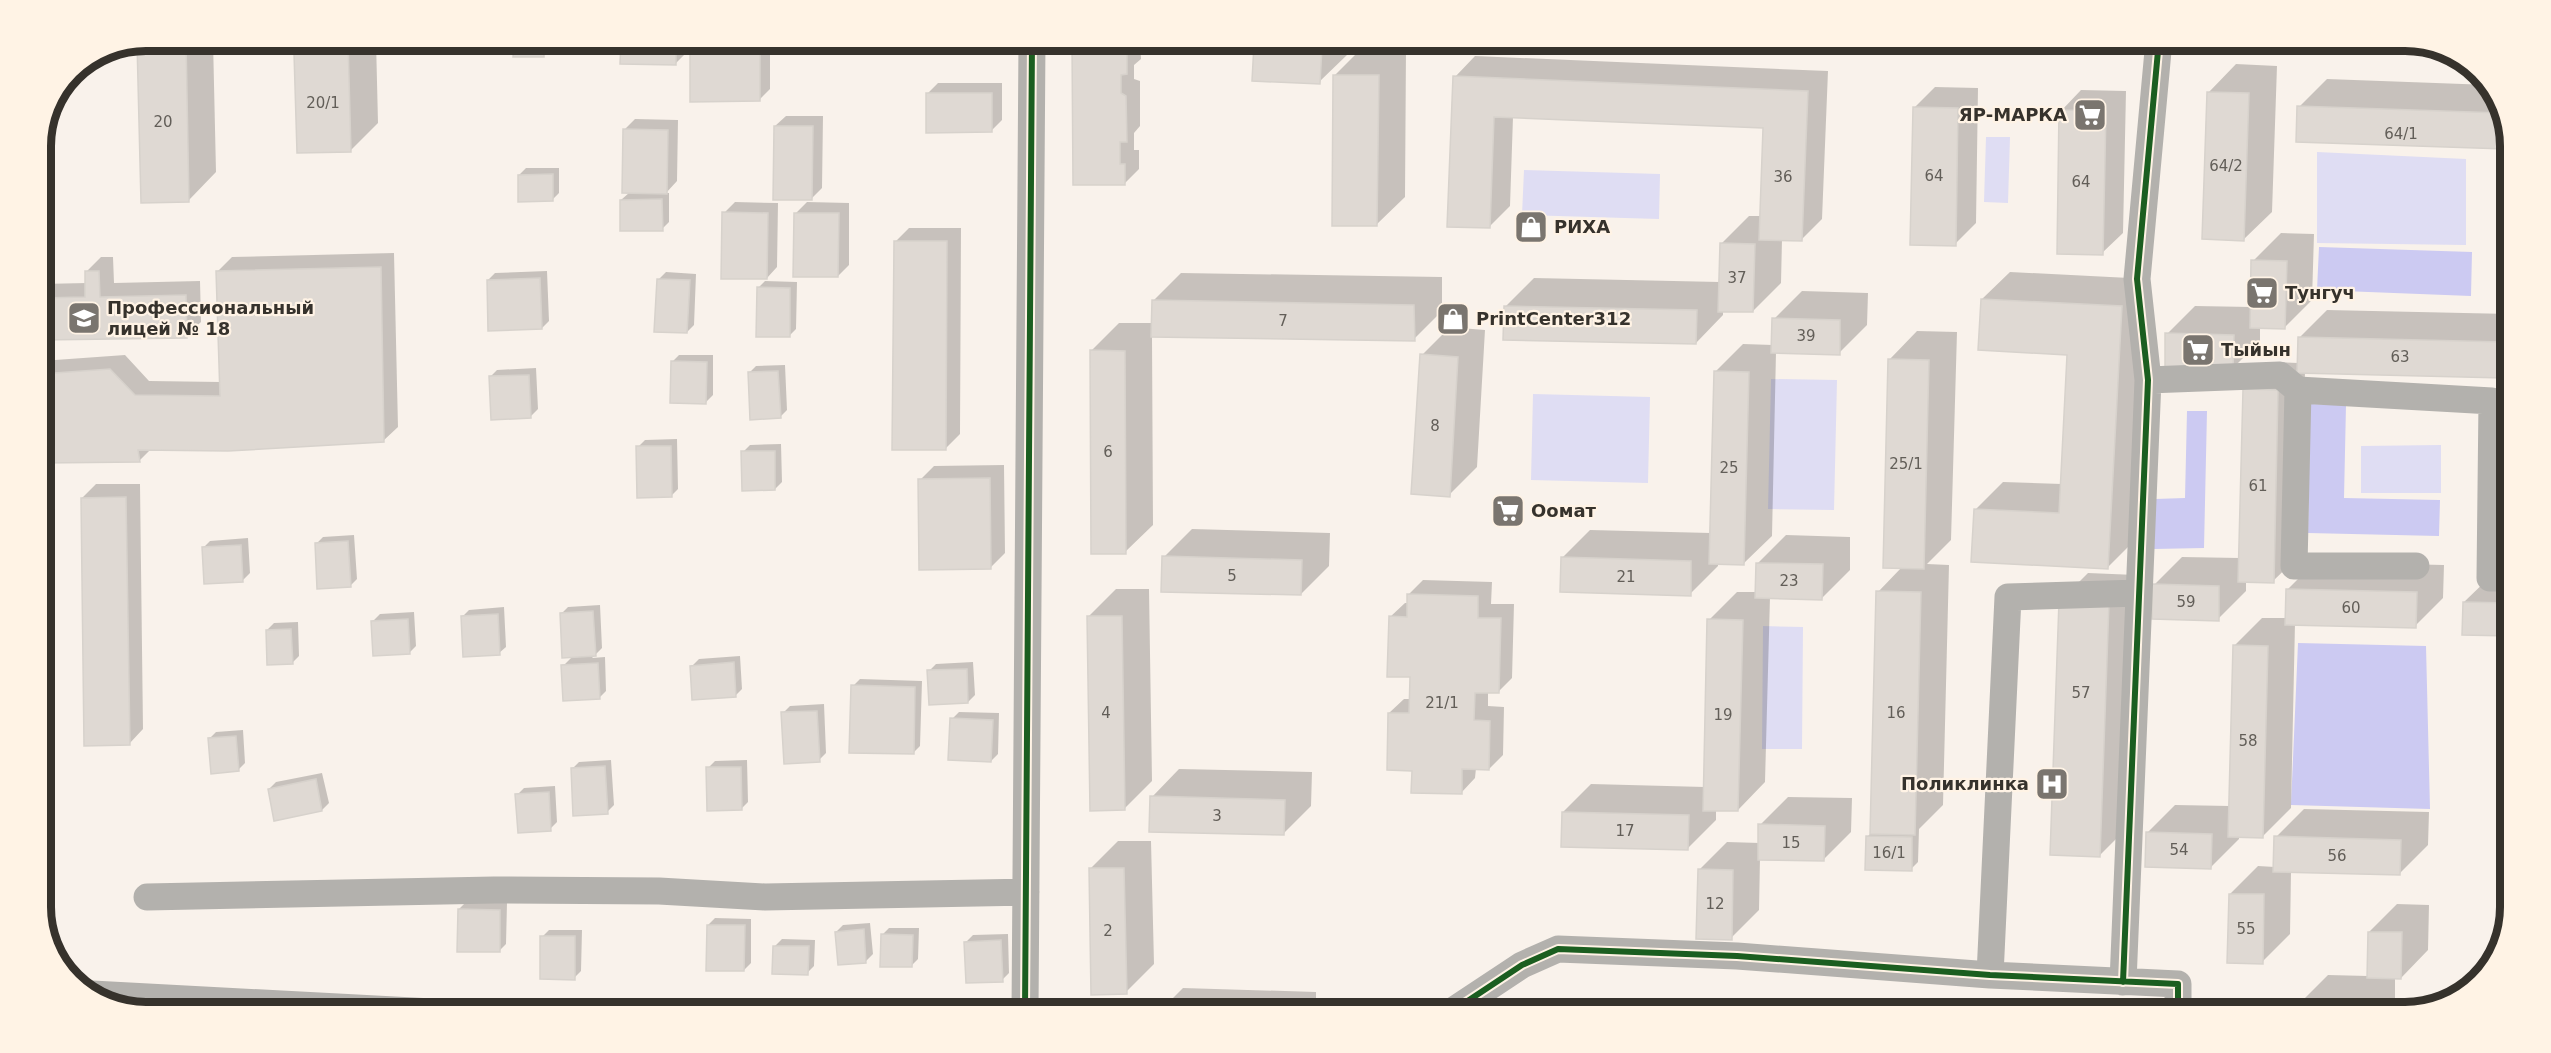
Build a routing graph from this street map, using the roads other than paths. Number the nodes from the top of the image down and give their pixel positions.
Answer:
1 (1032, 51) edge
2 (2158, 51) edge
3 (2148, 380) junction
4 (2298, 390) junction
5 (2415, 566) dead end
6 (2500, 578) edge
7 (2139, 593) junction
8 (1026, 892) junction
9 (147, 897) dead end
10 (1990, 975) junction
11 (2123, 982) junction
12 (110, 995) edge
13 (243, 1002) edge
14 (1025, 1002) edge
15 (1466, 1002) edge
16 (2178, 1002) edge

1 - 8 street
2 - 3 street
3 - 4 street
3 - 7 street
4 - 5 street
4 - 6 street
7 - 10 street
7 - 11 street
8 - 9 street
8 - 14 street
10 - 11 street
10 - 15 street
11 - 16 street
12 - 13 street

